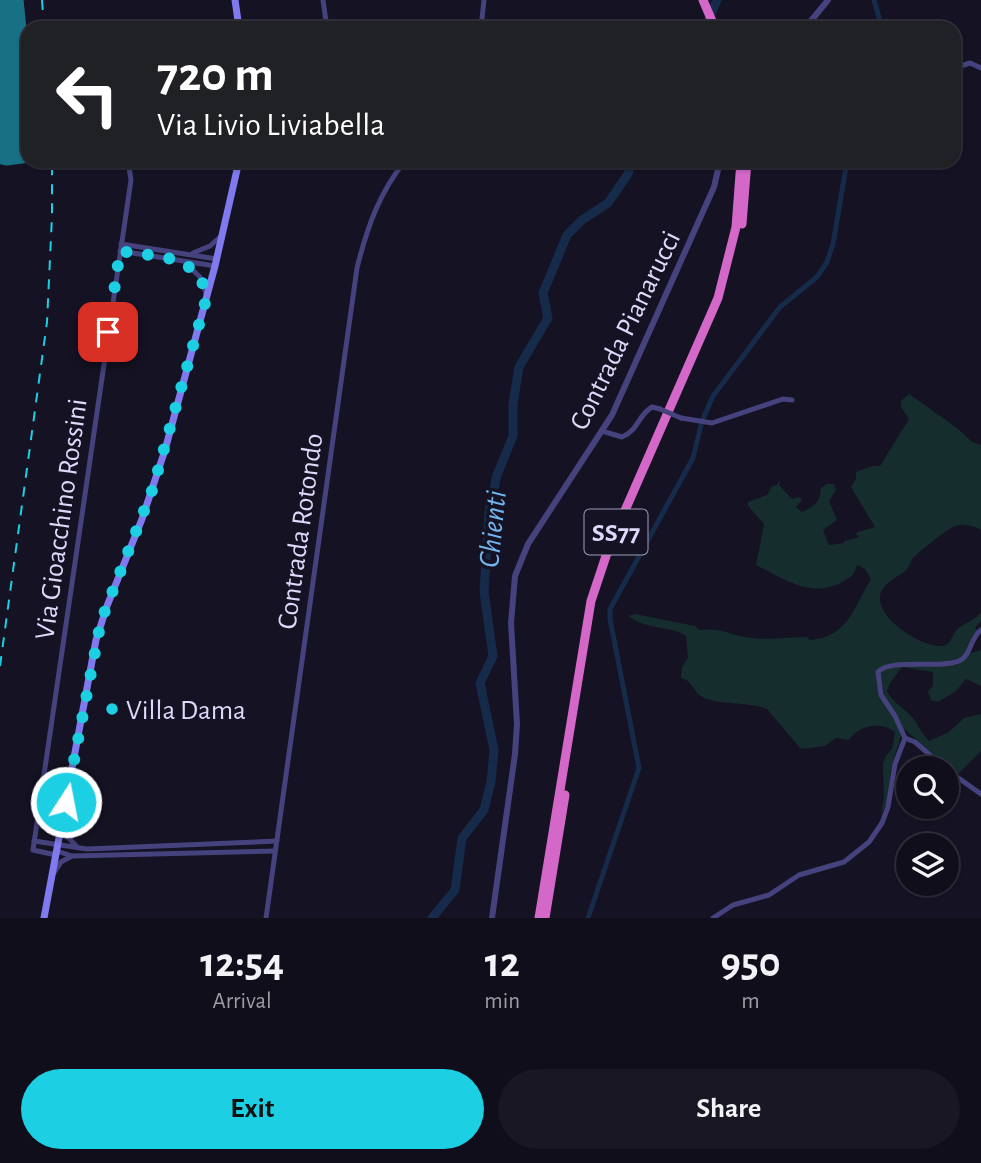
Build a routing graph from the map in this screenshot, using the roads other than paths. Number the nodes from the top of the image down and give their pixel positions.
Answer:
1 (241, 0) edge
2 (323, 0) edge
3 (484, 0) edge
4 (703, 0) edge
5 (709, 0) edge
6 (828, 0) edge
7 (236, 4) edge
8 (326, 21) edge
9 (482, 21) edge
10 (714, 21) edge
11 (715, 21) edge
12 (811, 21) edge
13 (961, 66) edge
14 (981, 68) edge
15 (129, 168) edge
16 (238, 168) edge
17 (400, 168) edge
18 (718, 168) edge
19 (740, 168) edge
20 (746, 168) edge
21 (225, 228) junction
22 (121, 244) junction
23 (158, 250) junction
24 (120, 251) junction
25 (187, 255) junction
26 (157, 258) junction
27 (184, 262) junction
28 (216, 263) junction
29 (207, 296) junction
30 (792, 401) dead end
31 (602, 431) junction
32 (981, 630) edge
33 (905, 738) junction
34 (931, 756) edge
35 (959, 778) edge
36 (981, 794) edge
37 (62, 822) junction
38 (34, 841) junction
39 (276, 841) junction
40 (77, 847) junction
41 (57, 850) junction
42 (275, 851) junction
43 (72, 856) junction
44 (52, 877) junction
45 (44, 918) edge
46 (266, 918) edge
47 (492, 918) edge
48 (539, 918) edge
49 (545, 918) edge
50 (713, 918) edge

1 - 7 street
2 - 8 street
3 - 9 street
4 - 10 highway
5 - 11 highway
6 - 12 street
13 - 14 street
15 - 22 street, Via Gioacchino Rossini
16 - 21 main road
17 - 39 street, Contrada Rotondo
18 - 31 street, Contrada Pianarucci
19 - 48 highway, SS77
20 - 49 highway, SS77
21 - 25 street
21 - 28 main road
22 - 23 street
22 - 24 street, Via Gioacchino Rossini
23 - 25 street
23 - 26 street
24 - 26 street
24 - 38 street, Via Gioacchino Rossini
25 - 28 street
26 - 27 street
27 - 28 street
27 - 29 street
28 - 29 main road
29 - 37 main road
30 - 31 street, bridge
31 - 47 street, Contrada Pianarucci
32 - 33 street
33 - 34 street
33 - 50 street
35 - 36 street
37 - 40 street
37 - 41 main road
38 - 41 street
38 - 41 street, Via Gioacchino Rossini
39 - 40 street
39 - 42 street, Contrada Rotondo
40 - 41 street
41 - 43 street
41 - 44 main road
42 - 43 street
42 - 46 street, Contrada Rotondo
43 - 44 street
44 - 45 main road

